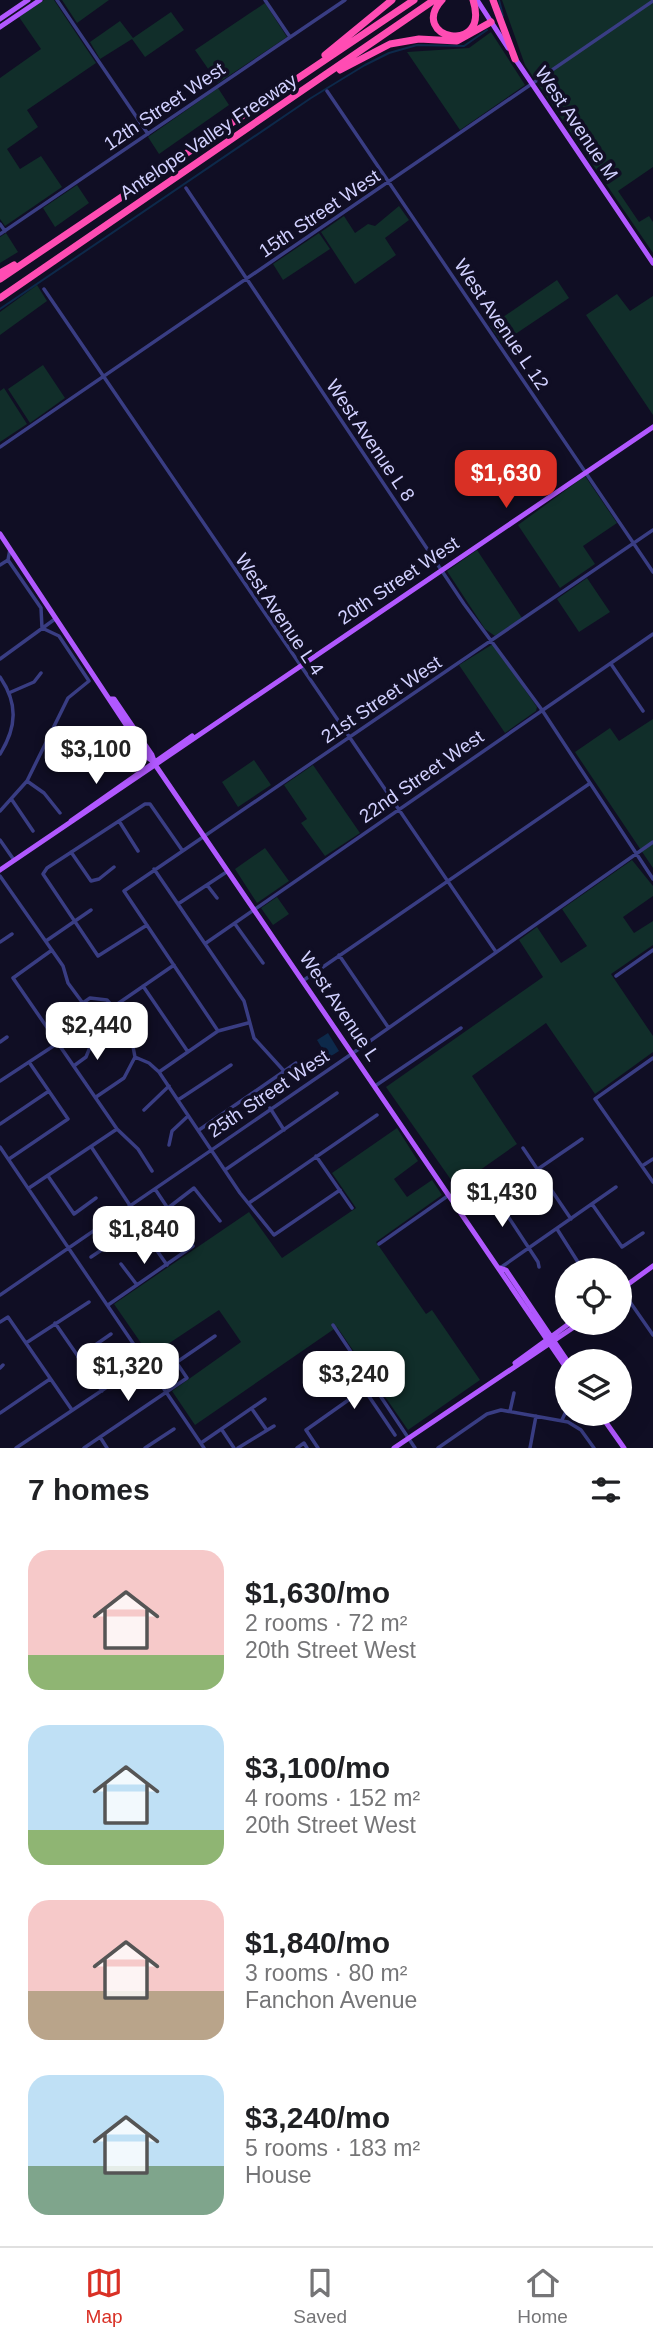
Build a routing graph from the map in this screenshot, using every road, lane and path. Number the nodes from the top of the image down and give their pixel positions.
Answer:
1 (28, 0) edge
2 (40, 0) edge
3 (57, 0) edge
4 (265, 0) edge
5 (345, 0) edge
6 (392, 0) edge
7 (412, 0) edge
8 (434, 0) edge
9 (442, 0) edge
10 (475, 0) edge
11 (493, 0) edge
12 (653, 1) edge
13 (1, 19) edge
14 (491, 22) junction
15 (0, 27) edge
16 (290, 37) junction
17 (515, 59) junction
18 (317, 80) junction
19 (289, 84) junction
20 (532, 84) junction
21 (327, 91) dead end
22 (148, 134) junction
23 (389, 182) junction
24 (186, 188) dead end
25 (0, 224) edge
26 (2, 232) edge
27 (60, 238) junction
28 (653, 263) edge
29 (0, 273) edge
30 (246, 278) junction
31 (0, 279) edge
32 (44, 289) dead end
33 (0, 298) edge
34 (103, 377) junction
35 (653, 427) edge
36 (0, 447) edge
37 (585, 472) junction
38 (653, 530) edge
39 (0, 534) edge
40 (633, 543) junction
41 (10, 549) junction
42 (8, 560) junction
43 (0, 565) edge
44 (441, 570) junction
45 (653, 572) edge
46 (56, 618) junction
47 (42, 628) junction
48 (653, 634) edge
49 (491, 641) junction
50 (0, 659) edge
51 (611, 664) junction
52 (299, 666) junction
53 (41, 673) dead end
54 (0, 677) edge
55 (11, 692) junction
56 (542, 710) junction
57 (643, 710) dead end
58 (348, 738) junction
59 (0, 754) edge
60 (155, 764) junction
61 (27, 782) junction
62 (589, 785) junction
63 (12, 800) junction
64 (398, 809) junction
65 (0, 811) edge
66 (60, 813) dead end
67 (118, 821) junction
68 (33, 831) dead end
69 (204, 836) junction
70 (0, 840) edge
71 (653, 842) edge
72 (138, 850) dead end
73 (182, 850) junction
74 (71, 852) junction
75 (636, 853) junction
76 (14, 860) junction
77 (114, 867) dead end
78 (154, 869) junction
79 (0, 870) edge
80 (228, 871) junction
81 (0, 876) edge
82 (653, 878) edge
83 (446, 881) junction
84 (207, 884) junction
85 (217, 898) dead end
86 (178, 904) junction
87 (91, 910) dead end
88 (255, 910) junction
89 (74, 921) junction
90 (235, 924) junction
91 (147, 925) junction
92 (12, 934) dead end
93 (46, 941) junction
94 (0, 942) edge
95 (206, 943) junction
96 (52, 950) junction
97 (653, 950) edge
98 (496, 952) junction
99 (339, 955) junction
100 (262, 963) dead end
101 (174, 965) junction
102 (616, 975) dead end
103 (304, 981) junction
104 (143, 986) junction
105 (82, 1002) junction
106 (113, 1007) junction
107 (249, 1023) junction
108 (48, 1027) junction
109 (388, 1027) junction
110 (461, 1028) dead end
111 (218, 1031) junction
112 (7, 1037) dead end
113 (93, 1040) dead end
114 (0, 1042) edge
115 (58, 1043) junction
116 (188, 1052) junction
117 (353, 1053) junction
118 (135, 1057) junction
119 (653, 1058) edge
120 (29, 1062) junction
121 (296, 1063) dead end
122 (75, 1065) junction
123 (230, 1065) dead end
124 (284, 1071) junction
125 (159, 1072) junction
126 (0, 1081) edge
127 (169, 1086) junction
128 (375, 1086) junction
129 (49, 1091) junction
130 (337, 1093) dead end
131 (96, 1097) junction
132 (178, 1100) junction
133 (270, 1108) junction
134 (144, 1110) dead end
135 (377, 1115) dead end
136 (189, 1116) junction
137 (0, 1124) edge
138 (117, 1129) junction
139 (284, 1129) junction
140 (199, 1130) junction
141 (582, 1139) dead end
142 (169, 1145) dead end
143 (0, 1147) edge
144 (523, 1147) dead end
145 (92, 1148) junction
146 (210, 1148) junction
147 (316, 1156) junction
148 (9, 1159) junction
149 (653, 1159) edge
150 (642, 1166) junction
151 (538, 1169) junction
152 (225, 1170) junction
153 (152, 1171) dead end
154 (48, 1176) junction
155 (653, 1182) edge
156 (486, 1183) dead end
157 (615, 1187) dead end
158 (29, 1188) junction
159 (154, 1188) junction
160 (340, 1190) junction
161 (449, 1194) junction
162 (96, 1198) dead end
163 (249, 1203) junction
164 (592, 1204) junction
165 (130, 1205) junction
166 (167, 1208) junction
167 (352, 1208) dead end
168 (571, 1219) junction
169 (220, 1221) dead end
170 (557, 1229) junction
171 (643, 1233) dead end
172 (379, 1244) dead end
173 (69, 1247) junction
174 (529, 1248) junction
175 (91, 1257) dead end
176 (575, 1258) edge
177 (121, 1264) dead end
178 (167, 1265) junction
179 (653, 1266) edge
180 (539, 1267) dead end
181 (500, 1268) junction
182 (632, 1281) edge
183 (137, 1285) junction
184 (0, 1295) edge
185 (89, 1302) dead end
186 (108, 1305) junction
187 (632, 1306) edge
188 (0, 1322) edge
189 (55, 1323) junction
190 (333, 1325) dead end
191 (111, 1334) dead end
192 (556, 1335) edge
193 (559, 1335) edge
194 (653, 1335) edge
195 (215, 1336) dead end
196 (550, 1340) junction
197 (26, 1343) junction
198 (166, 1347) dead end
199 (555, 1349) edge
200 (557, 1349) edge
201 (78, 1357) junction
202 (177, 1362) junction
203 (134, 1369) dead end
204 (51, 1379) junction
205 (102, 1391) junction
206 (165, 1392) junction
207 (514, 1393) dead end
208 (265, 1399) dead end
209 (387, 1406) junction
210 (252, 1409) junction
211 (72, 1410) junction
212 (510, 1410) junction
213 (380, 1412) junction
214 (0, 1413) edge
215 (536, 1415) junction
216 (555, 1419) edge
217 (274, 1426) dead end
218 (573, 1426) edge
219 (608, 1426) edge
220 (174, 1429) dead end
221 (266, 1429) junction
222 (222, 1430) junction
223 (395, 1435) dead end
224 (100, 1437) junction
225 (408, 1438) junction
226 (203, 1446) edge
227 (147, 1447) edge
228 (16, 1448) edge
229 (84, 1448) edge
230 (107, 1448) edge
231 (236, 1448) edge
232 (297, 1448) edge
233 (307, 1448) edge
234 (318, 1448) edge
235 (394, 1448) edge
236 (415, 1448) edge
237 (438, 1448) edge
238 (530, 1448) edge
239 (594, 1448) edge
240 (624, 1448) edge

1 - 13 main road
2 - 15 main road
3 - 22 street
4 - 16 street
5 - 16 street, 12th Street West
6 - 19 highway
7 - 19 highway, Antelope Valley Freeway
8 - 18 highway, Antelope Valley Freeway
9 - 10 highway
10 - 14 main road, West Avenue M
11 - 17 highway
12 - 20 street, 15th Street West
14 - 17 main road, West Avenue M
14 - 18 highway
16 - 22 street, 12th Street West
17 - 20 main road, West Avenue M
18 - 33 highway, Antelope Valley Freeway
19 - 27 highway, Antelope Valley Freeway
20 - 23 street, 15th Street West
20 - 28 main road, West Avenue M
21 - 23 street, West Avenue L 12
22 - 26 street, 12th Street West
23 - 30 street, 15th Street West
23 - 37 street, West Avenue L 12
24 - 30 street, West Avenue L 8
25 - 26 street
27 - 29 highway
27 - 31 highway, Antelope Valley Freeway
30 - 34 street, 15th Street West
30 - 44 street, West Avenue L 8
32 - 34 street, West Avenue L 4
34 - 36 street, 15th Street West
34 - 52 street, West Avenue L 4
35 - 37 main road, 20th Street West
37 - 40 street, West Avenue L 12
37 - 44 main road, 20th Street West
38 - 40 street, 21st Street West
39 - 41 main road, West Avenue L
40 - 45 street, West Avenue L 12
40 - 49 street, 21st Street West
41 - 42 street
41 - 46 main road, West Avenue L
42 - 43 street
42 - 47 street
44 - 49 street, West Avenue L 8
44 - 52 main road, 20th Street West
46 - 47 street
46 - 60 main road, West Avenue L
47 - 50 street
47 - 61 street
48 - 51 street, 22nd Street West
49 - 56 street, West Avenue L 8
49 - 58 street, 21st Street West
51 - 56 street, 22nd Street West
51 - 57 street
52 - 58 street, West Avenue L 4
52 - 60 main road, 20th Street West
53 - 55 street
54 - 55 street
55 - 59 street
56 - 62 street, West Avenue L 8
56 - 64 street, 22nd Street West
58 - 64 street, West Avenue L 4
58 - 69 street, 21st Street West
60 - 69 main road, West Avenue L
60 - 76 main road, 20th Street West
61 - 63 street
61 - 66 street
62 - 75 street, West Avenue L 8
62 - 83 street
63 - 65 street
63 - 68 street
64 - 83 street, West Avenue L 4
64 - 88 street, 22nd Street West
67 - 72 street
67 - 73 street
67 - 74 street
69 - 73 street, 21st Street West
69 - 80 main road, West Avenue L
70 - 76 street
71 - 75 street, 25th Street West
73 - 78 street, 21st Street West
74 - 77 street
74 - 89 street
75 - 82 street, West Avenue L 8
75 - 98 street, 25th Street West
76 - 79 main road, 20th Street West
78 - 86 street
78 - 91 street, 21st Street West
80 - 84 street
80 - 88 main road, West Avenue L
81 - 93 street
83 - 98 street, West Avenue L 4
83 - 99 street
84 - 85 street
84 - 86 street
86 - 95 street
87 - 89 street
88 - 90 street, 22nd Street West
88 - 103 main road, West Avenue L
89 - 91 street
89 - 93 street
90 - 95 street, 22nd Street West
90 - 100 street
91 - 101 street
92 - 94 street
93 - 96 street
95 - 107 street
96 - 105 street
96 - 108 street
97 - 102 street
98 - 109 street, 25th Street West
99 - 103 street
99 - 109 street
101 - 104 street
101 - 111 street
103 - 117 main road, West Avenue L
104 - 106 street
104 - 116 street
105 - 106 street
105 - 108 street
106 - 118 street
107 - 111 street
107 - 124 street
108 - 115 street
109 - 117 street, 25th Street West
110 - 128 street
111 - 116 street
112 - 114 street
113 - 122 street
115 - 120 street
115 - 122 street
116 - 125 street
117 - 128 main road, West Avenue L
117 - 133 street, 25th Street West
118 - 125 street
118 - 131 street
119 - 150 street
120 - 126 street
120 - 129 street
121 - 124 street
122 - 131 street
123 - 132 street
124 - 140 street
125 - 127 street
127 - 132 street
127 - 134 street
128 - 161 main road, West Avenue L
129 - 137 street
129 - 148 street
130 - 139 street
131 - 138 street
132 - 136 street
133 - 139 street
133 - 146 street, 25th Street West
135 - 147 street
136 - 140 street
136 - 142 street
138 - 145 street
138 - 153 street
139 - 152 street
140 - 146 street
141 - 151 street
143 - 148 street
144 - 151 street
145 - 154 street
145 - 165 street
146 - 152 street
146 - 159 street, 25th Street West
147 - 160 street
147 - 163 street
148 - 158 street
149 - 150 street
150 - 155 street
151 - 168 street
152 - 163 street
154 - 158 street
154 - 162 street
156 - 174 street
157 - 164 street
158 - 173 street
159 - 165 street, 25th Street West
159 - 166 street
160 - 163 street
160 - 167 street
161 - 172 street
161 - 181 main road, West Avenue L
164 - 168 street
164 - 171 street
165 - 173 street, 25th Street West
166 - 169 street
166 - 178 street
168 - 170 street
170 - 174 street
170 - 176 street
173 - 184 street, 25th Street West
173 - 186 street
174 - 180 street
174 - 181 street
175 - 178 street
177 - 183 street
178 - 183 street
179 - 182 main road
181 - 196 main road, West Avenue L
183 - 186 street
185 - 189 street
186 - 206 street
187 - 194 street
188 - 197 street
189 - 197 street
189 - 201 street
190 - 209 street
191 - 201 street
192 - 196 main road
193 - 196 main road
195 - 202 street
196 - 199 main road, West Avenue L
196 - 200 main road, West Avenue L
196 - 225 main road
197 - 204 street
198 - 202 street
201 - 205 street
202 - 206 street
203 - 205 street
204 - 211 street
204 - 214 street
205 - 211 street
206 - 224 street
206 - 226 street
207 - 212 street
208 - 210 street
209 - 213 street
209 - 225 street
210 - 221 street
210 - 222 street
211 - 228 street
212 - 215 street
212 - 237 street
213 - 223 street
213 - 234 street
215 - 216 street
215 - 238 street
217 - 221 street
218 - 239 street
219 - 240 main road
220 - 227 street
221 - 231 street
222 - 226 street
222 - 231 street
224 - 229 street
224 - 230 street
225 - 235 main road
225 - 236 street
232 - 233 street

